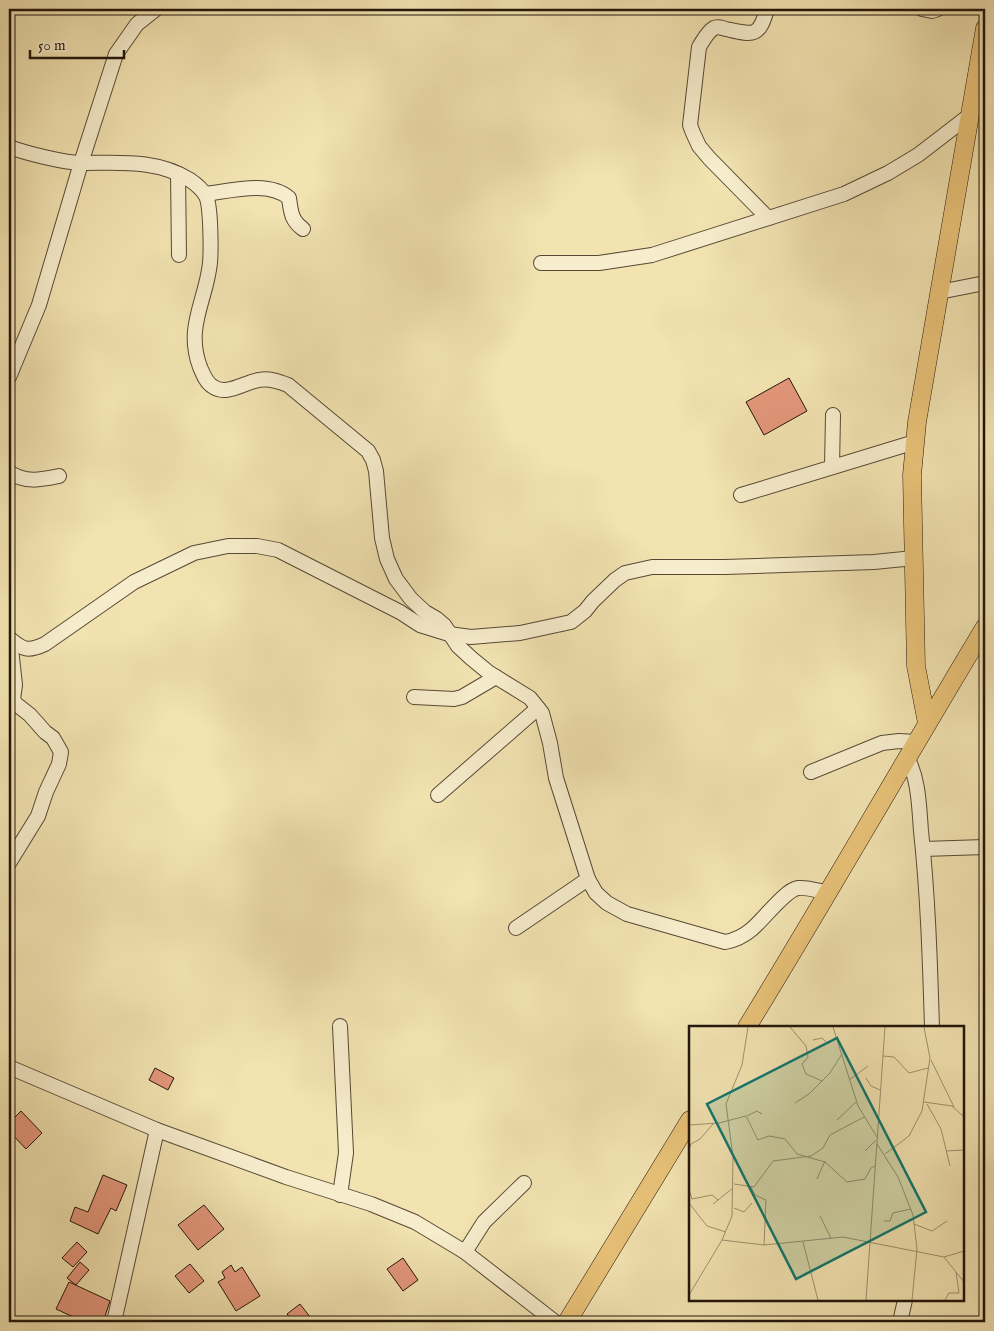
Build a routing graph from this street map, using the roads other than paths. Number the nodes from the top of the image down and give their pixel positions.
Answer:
1 (156, 9) edge
2 (767, 9) edge
3 (922, 9) edge
4 (938, 9) edge
5 (985, 28) edge
6 (970, 114) junction
7 (9, 147) edge
8 (81, 163) junction
9 (178, 174) junction
10 (205, 194) junction
11 (768, 218) junction
12 (303, 229) dead end
13 (179, 256) dead end
14 (541, 263) dead end
15 (985, 283) edge
16 (939, 292) junction
17 (9, 377) edge
18 (833, 415) dead end
19 (915, 442) junction
20 (832, 467) junction
21 (9, 472) edge
22 (59, 476) dead end
23 (740, 495) dead end
24 (914, 558) junction
25 (985, 627) edge
26 (449, 634) junction
27 (9, 639) edge
28 (496, 677) junction
29 (414, 696) dead end
30 (538, 708) junction
31 (928, 722) junction
32 (911, 749) junction
33 (811, 772) dead end
34 (438, 795) dead end
35 (985, 847) edge
36 (923, 849) junction
37 (9, 863) edge
38 (588, 879) junction
39 (829, 893) junction
40 (516, 928) dead end
41 (340, 1026) dead end
42 (748, 1026) edge
43 (932, 1026) edge
44 (9, 1067) edge
45 (689, 1122) edge
46 (157, 1130) junction
47 (524, 1183) dead end
48 (340, 1194) junction
49 (465, 1252) junction
50 (905, 1301) edge
51 (114, 1322) edge
52 (555, 1322) edge
53 (567, 1322) edge
54 (900, 1322) edge

1 - 8 street
2 - 11 street
3 - 4 street
5 - 6 main road
6 - 11 street
6 - 16 main road
7 - 8 street
8 - 9 street
8 - 17 street
9 - 10 street
9 - 13 street
10 - 12 street
10 - 26 street
11 - 14 street
15 - 16 street
16 - 19 main road
18 - 20 street
19 - 20 street
19 - 24 main road
20 - 23 street
21 - 22 street
24 - 26 street
24 - 31 main road
25 - 31 main road
26 - 27 street
26 - 28 street
27 - 37 street
28 - 29 street
28 - 30 street
30 - 34 street
30 - 38 street
31 - 32 main road
32 - 33 street
32 - 36 street
32 - 39 main road
35 - 36 street
36 - 43 street
38 - 39 street
38 - 40 street
39 - 42 main road
41 - 48 street
44 - 46 street
45 - 53 main road
46 - 48 street
46 - 51 street
47 - 49 street
48 - 49 street
49 - 52 street
50 - 54 street

